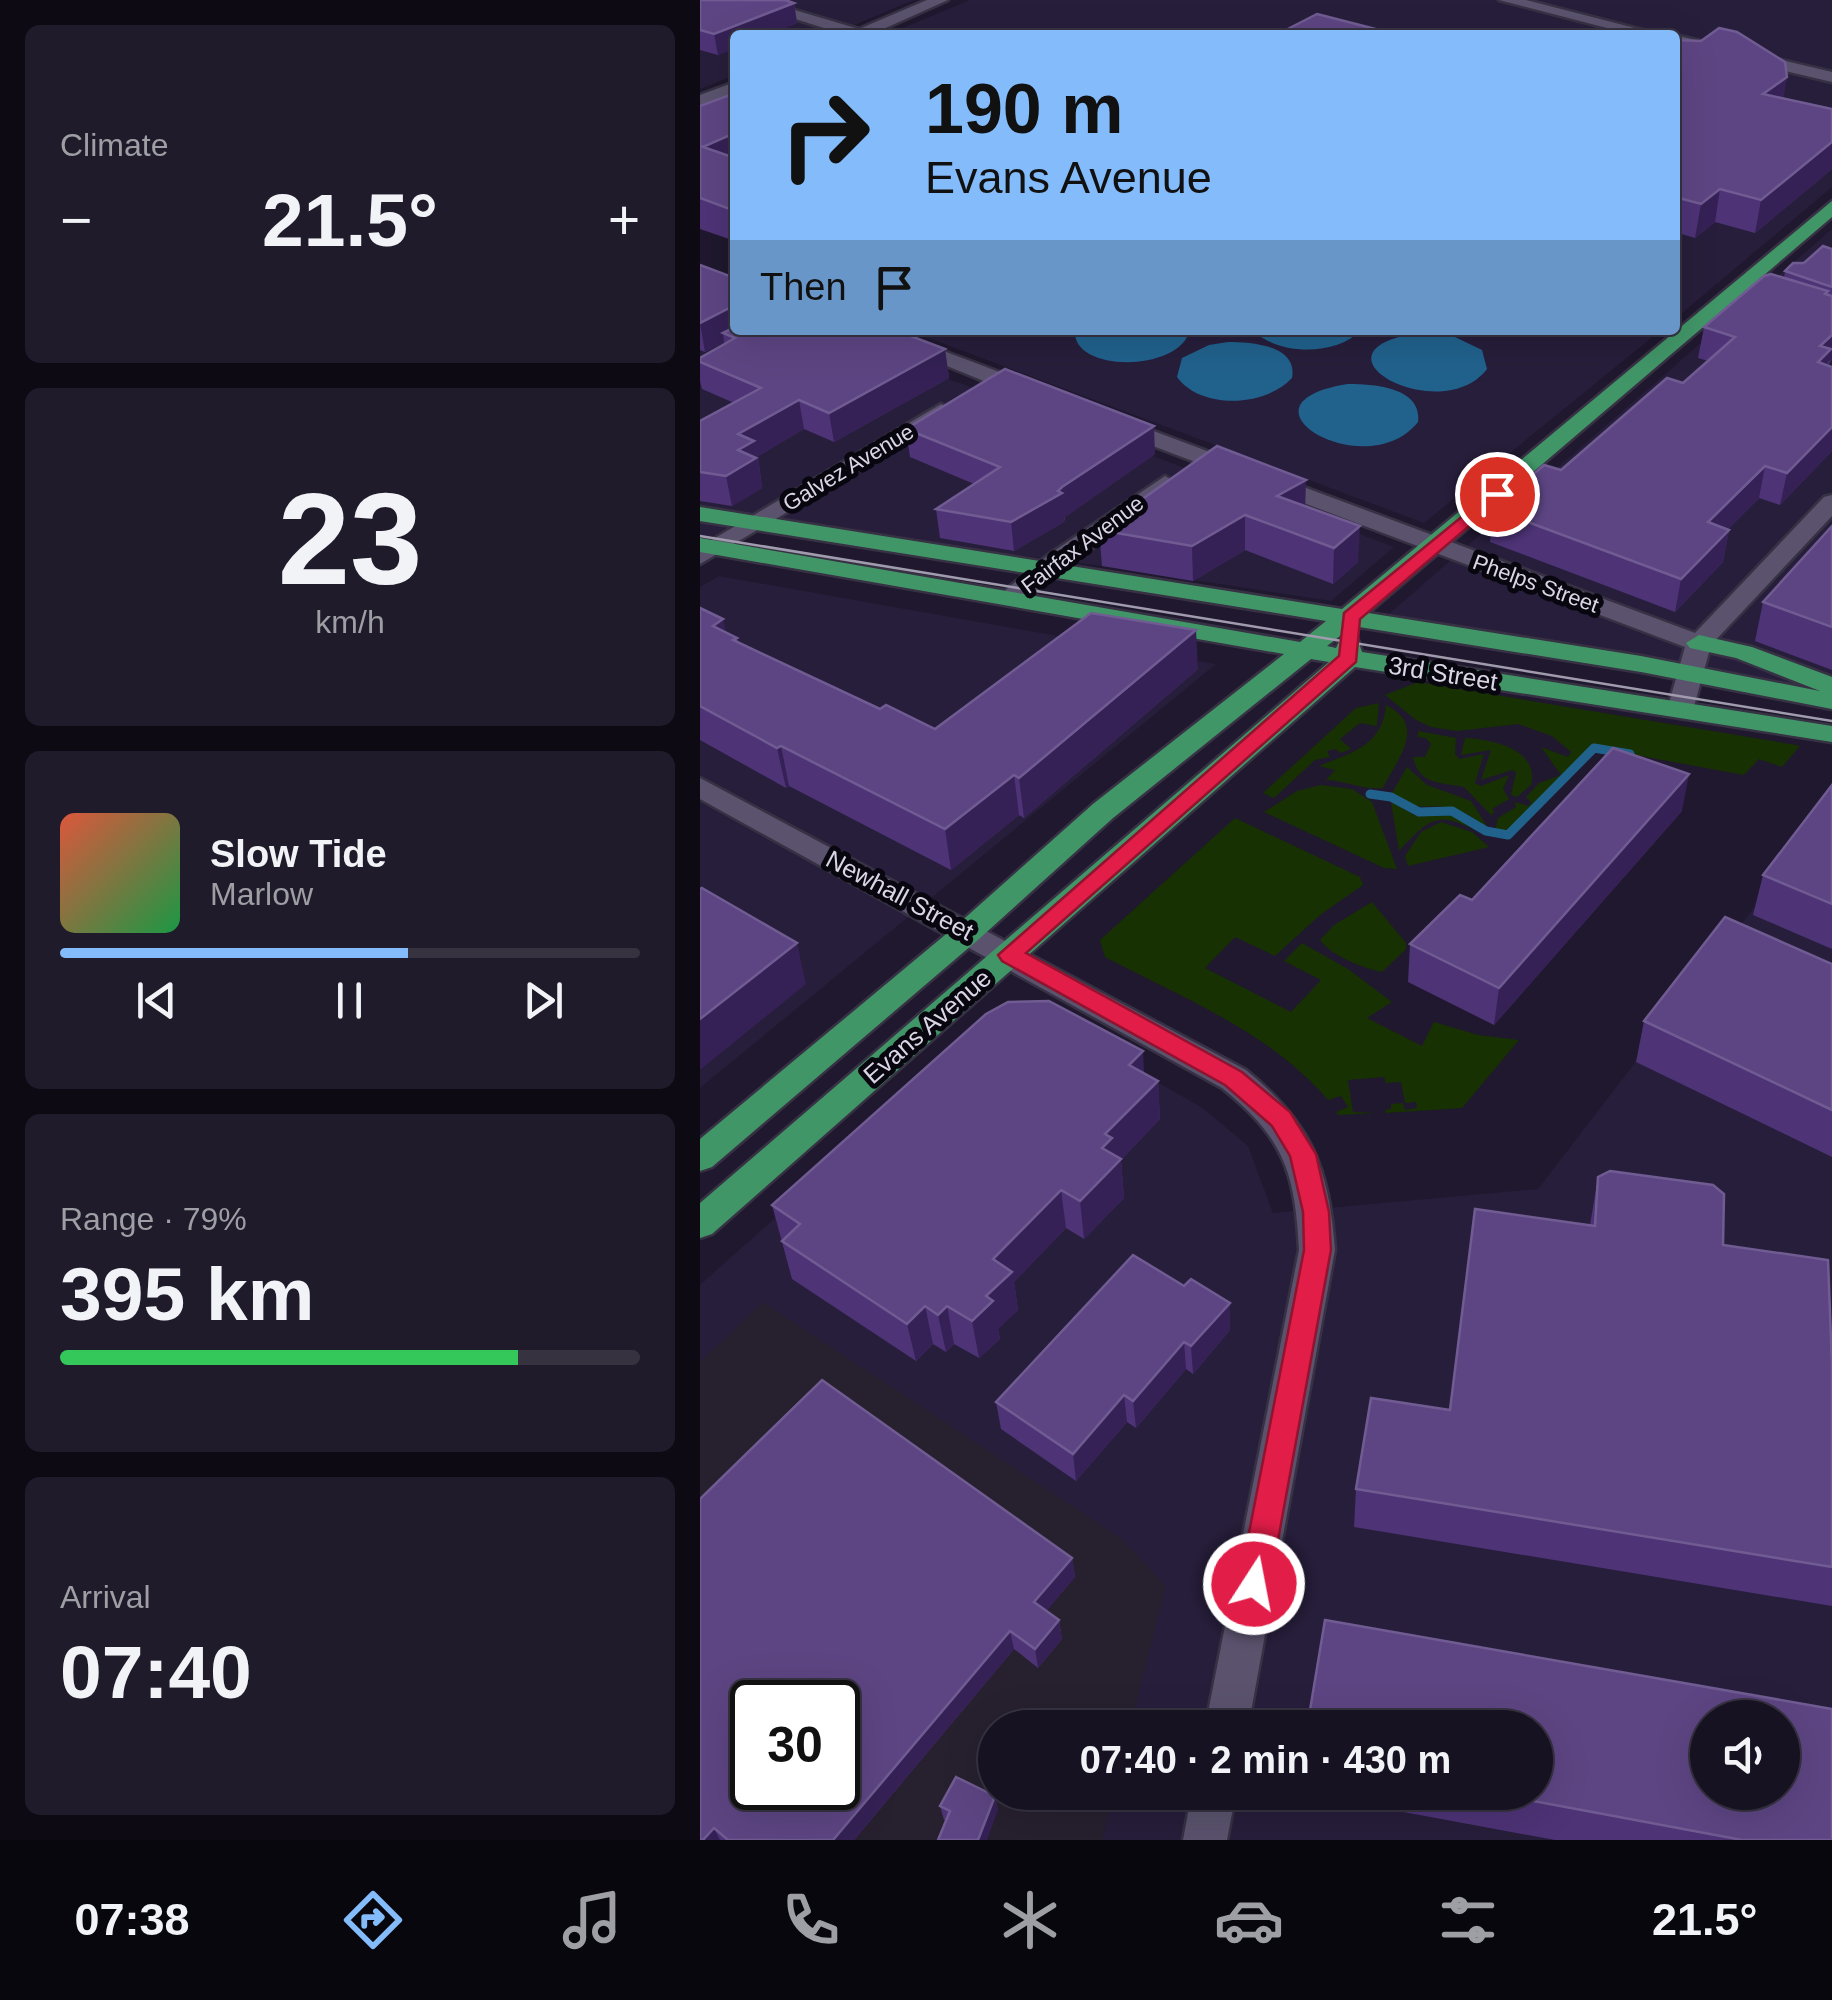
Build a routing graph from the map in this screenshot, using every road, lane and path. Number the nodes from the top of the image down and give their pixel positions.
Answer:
1 (743, 0) edge
2 (940, 0) edge
3 (1507, 0) edge
4 (844, 30) edge
5 (868, 30) edge
6 (1633, 30) edge
7 (1680, 41) edge
8 (1832, 77) edge
9 (730, 89) edge
10 (700, 102) edge
11 (1832, 207) edge
12 (1738, 286) junction
13 (1766, 295) edge
14 (882, 335) edge
15 (996, 378) junction
16 (1047, 398) edge
17 (1099, 417) edge
18 (1202, 456) junction
19 (1832, 502) edge
20 (700, 514) edge
21 (753, 524) junction
22 (1436, 546) junction
23 (705, 550) edge
24 (1046, 568) junction
25 (1011, 598) junction
26 (1350, 617) junction
27 (1698, 643) junction
28 (1303, 650) junction
29 (1349, 658) junction
30 (1690, 674) junction
31 (1832, 686) edge
32 (1832, 701) edge
33 (1680, 710) junction
34 (1832, 734) edge
35 (707, 798) edge
36 (968, 932) junction
37 (1010, 955) junction
38 (700, 1158) edge
39 (700, 1224) edge
40 (1229, 1710) edge
41 (1210, 1810) edge
42 (1204, 1840) edge

1 - 4 street
2 - 5 street
3 - 6 street
7 - 8 street
9 - 10 street
11 - 12 main road, Evans Avenue
12 - 13 street
12 - 22 main road, Evans Avenue
14 - 15 street
15 - 16 street
15 - 21 street, Galvez Avenue
17 - 18 street, Phelps Street
18 - 22 street, Phelps Street
18 - 24 street, Fairfax Avenue
19 - 27 street
20 - 21 main road, 3rd Street
21 - 23 street, Galvez Avenue
21 - 24 main road, 3rd Street
22 - 26 main road, Evans Avenue
22 - 27 street, Phelps Street
23 - 25 main road, 3rd Street
24 - 25 street, Fairfax Avenue
24 - 26 main road, 3rd Street
25 - 28 main road, 3rd Street
26 - 28 main road, Evans Avenue
26 - 29 main road
26 - 30 main road, 3rd Street
27 - 30 street
27 - 31 main road
28 - 29 main road, 3rd Street
28 - 36 main road, Evans Avenue
29 - 33 main road, 3rd Street
29 - 37 main road, Evans Avenue
30 - 32 main road, 3rd Street
30 - 33 street
33 - 34 main road, 3rd Street
35 - 36 street, Newhall Street
36 - 37 street, Newhall Street
36 - 38 main road, Evans Avenue
37 - 39 main road, Evans Avenue
37 - 40 street, Newhall Street
41 - 42 street

